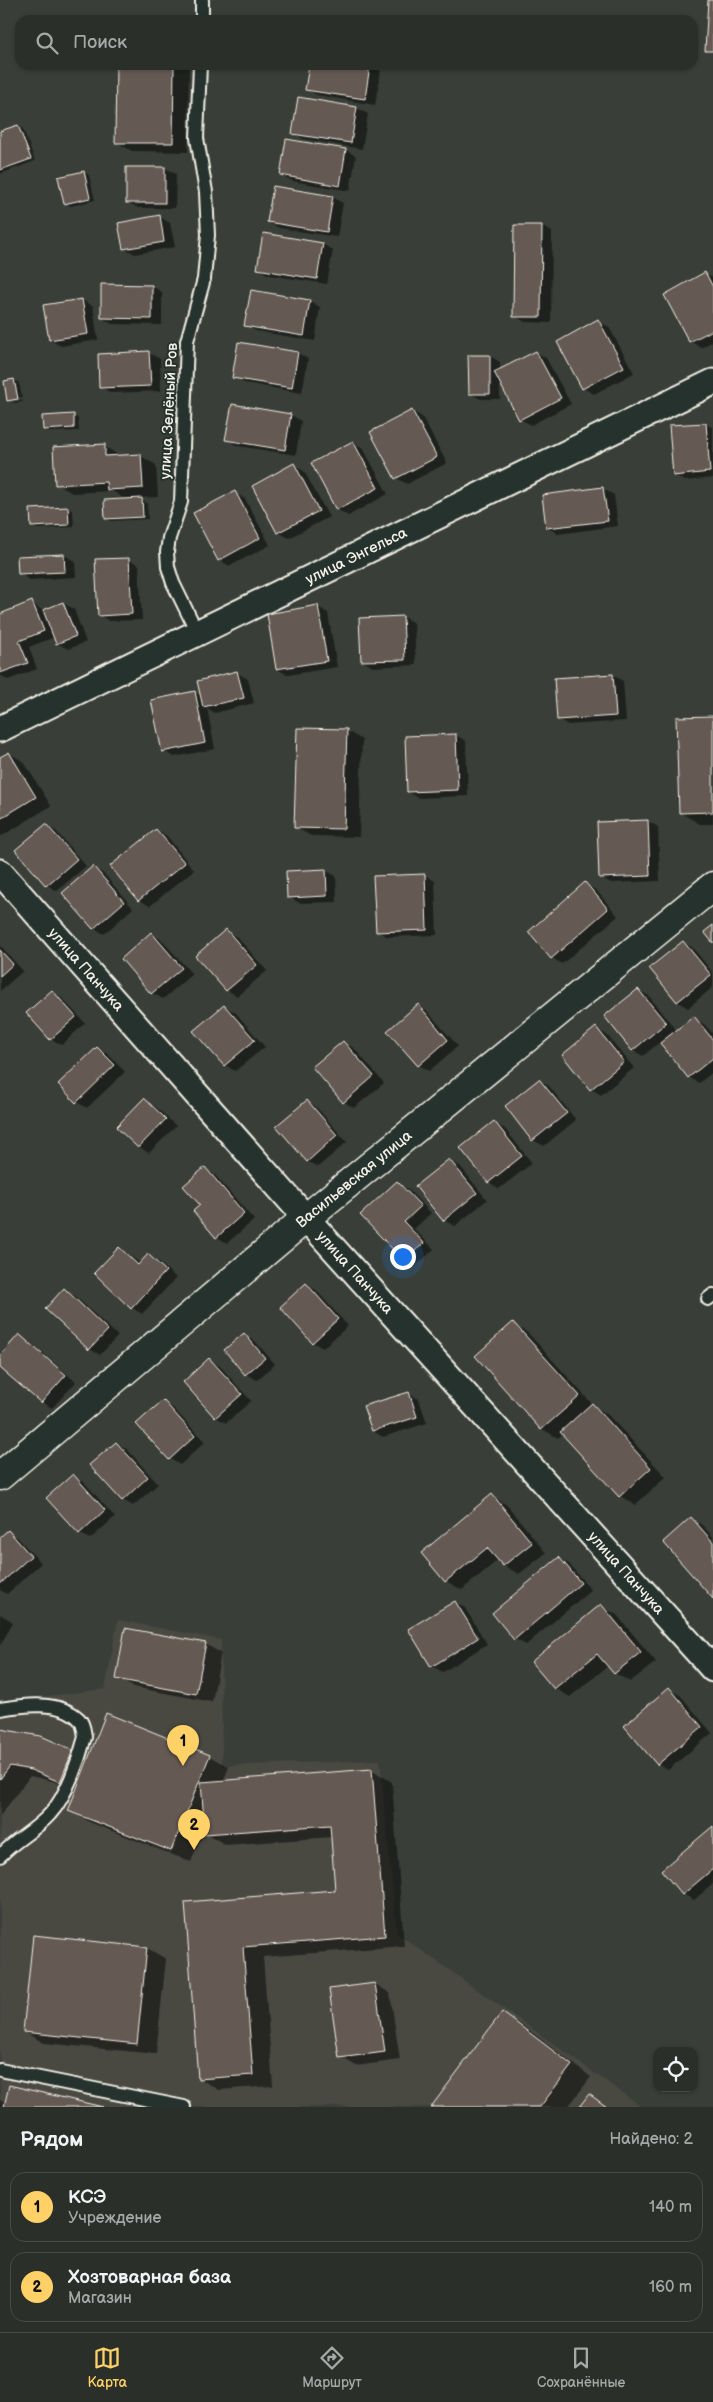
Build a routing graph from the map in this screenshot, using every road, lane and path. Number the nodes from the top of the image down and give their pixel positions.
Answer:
1 (202, 0) edge
2 (202, 15) edge
3 (200, 70) edge
4 (713, 382) edge
5 (198, 632) junction
6 (0, 729) edge
7 (0, 872) edge
8 (713, 886) edge
9 (306, 1218) junction
10 (0, 1476) edge
11 (713, 1669) edge
12 (0, 1709) edge
13 (0, 1856) edge
14 (0, 2070) edge
15 (184, 2107) edge

1 - 2 lane
3 - 5 lane, улица Зелёный Ров
4 - 5 street, улица Энгельса
5 - 6 street, улица Энгельса
7 - 9 street, улица Панчука
8 - 9 main road, Васильевская улица
9 - 10 main road, Васильевская улица
9 - 11 street, улица Панчука
12 - 13 lane
14 - 15 lane

